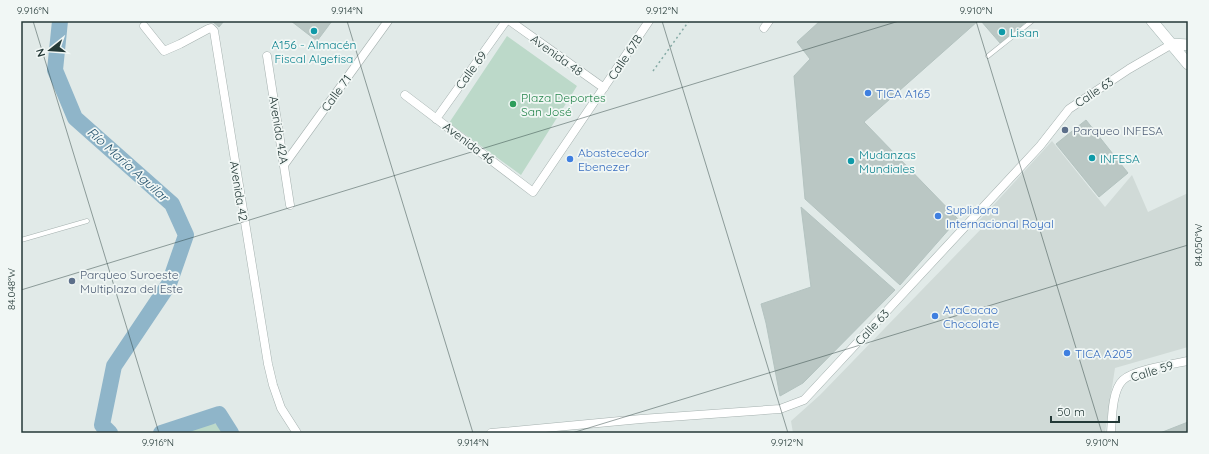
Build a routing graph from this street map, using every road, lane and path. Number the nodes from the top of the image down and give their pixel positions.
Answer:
1 (388, 21) edge
2 (506, 21) edge
3 (510, 21) edge
4 (650, 21) edge
5 (689, 21) edge
6 (1032, 21) edge
7 (1152, 21) edge
8 (144, 26) dead end
9 (1172, 44) junction
10 (1188, 45) edge
11 (267, 56) dead end
12 (988, 56) dead end
13 (1188, 64) edge
14 (653, 71) dead end
15 (604, 88) junction
16 (405, 95) dead end
17 (436, 119) junction
18 (284, 165) junction
19 (533, 192) joint
20 (290, 205) dead end
21 (87, 221) dead end
22 (21, 240) edge
23 (1188, 361) edge
24 (297, 433) edge
25 (491, 433) edge
26 (1111, 433) edge

1 - 18 street, Calle 71
2 - 17 street, Calle 69
3 - 15 street, Avenida 48
4 - 15 street, Calle 67B
5 - 14 path
6 - 12 lane
7 - 9 street
8 - 24 street, Avenida 42
9 - 10 street
9 - 13 street
9 - 25 street, Calle 63
11 - 18 street, Avenida 42A
15 - 19 street, Calle 67B
16 - 17 street, Avenida 46
17 - 19 street, Avenida 46
18 - 20 street, Avenida 42A
21 - 22 lane
23 - 26 street, Calle 59

